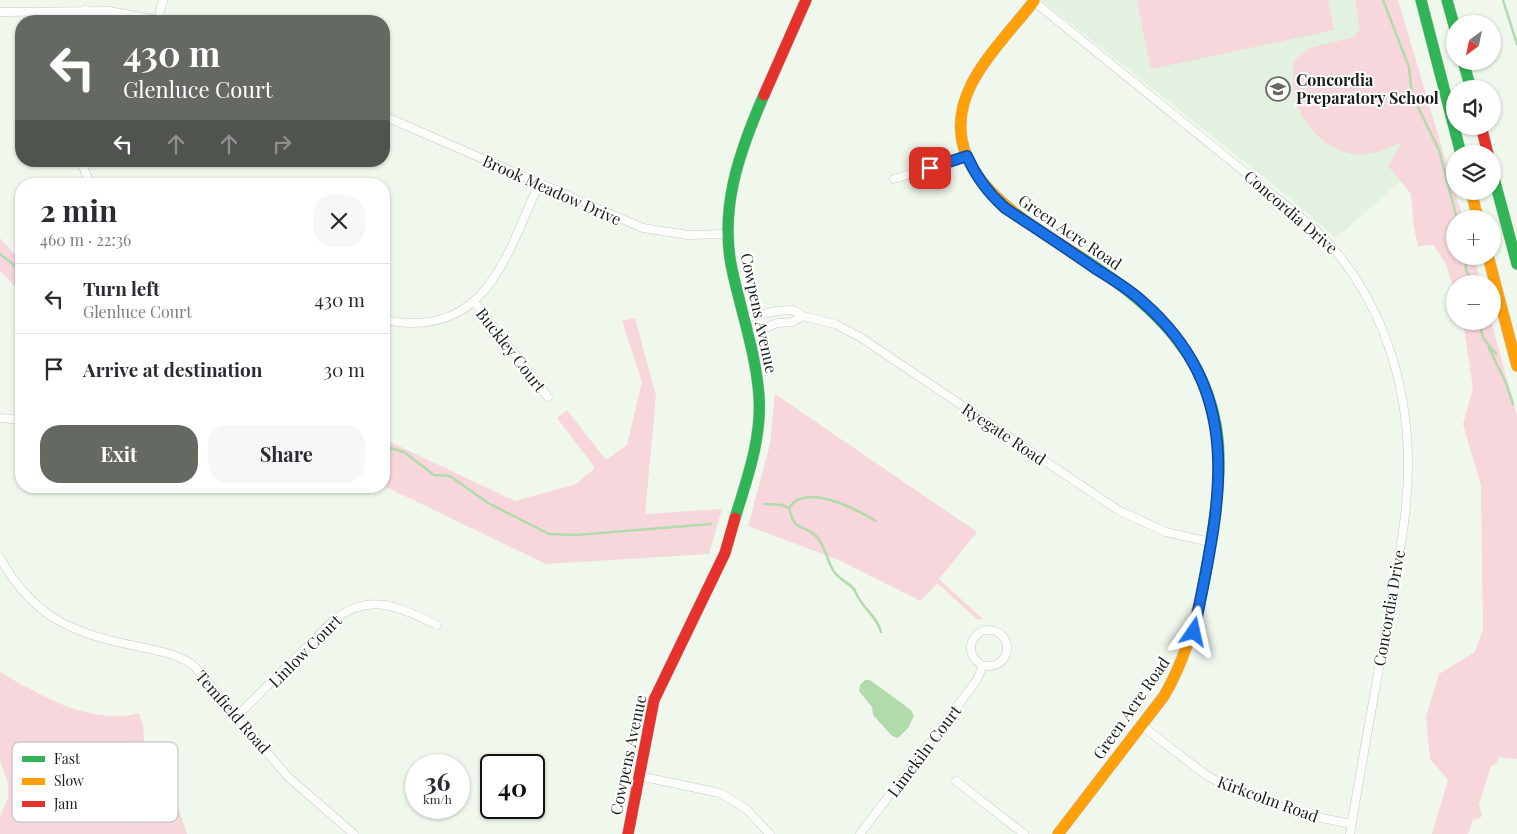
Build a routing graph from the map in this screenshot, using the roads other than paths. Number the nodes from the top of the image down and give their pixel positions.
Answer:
1 (163, 0) edge
2 (806, 0) edge
3 (1421, 0) edge
4 (1447, 0) edge
5 (1033, 1) edge
6 (85, 10) junction
7 (0, 12) edge
8 (85, 15) edge
9 (132, 15) edge
10 (161, 15) edge
11 (1451, 15) edge
12 (390, 119) edge
13 (1459, 145) edge
14 (967, 156) junction
15 (894, 179) dead end
16 (539, 184) junction
17 (1500, 200) edge
18 (728, 234) junction
19 (1517, 264) edge
20 (1490, 265) edge
21 (475, 302) junction
22 (803, 316) junction
23 (745, 318) junction
24 (390, 321) edge
25 (749, 335) junction
26 (1517, 366) edge
27 (548, 397) dead end
28 (0, 418) edge
29 (15, 419) edge
30 (1210, 542) junction
31 (0, 558) edge
32 (437, 625) dead end
33 (983, 665) junction
34 (237, 716) junction
35 (1142, 726) junction
36 (639, 776) junction
37 (956, 781) dead end
38 (1351, 824) junction
39 (354, 834) edge
40 (628, 834) edge
41 (770, 834) edge
42 (860, 834) edge
43 (1024, 834) edge
44 (1058, 834) edge
45 (1350, 834) edge

1 - 10 street
2 - 18 main road, Cowpens Avenue
3 - 13 main road
4 - 11 main road
5 - 14 main road, Green Acre Road
5 - 38 street, Concordia Drive
6 - 7 street
6 - 8 street
6 - 9 street
12 - 16 street, Brook Meadow Drive
14 - 15 street
14 - 30 main road, Green Acre Road
16 - 18 street, Brook Meadow Drive
16 - 21 street
17 - 19 main road
18 - 23 main road, Cowpens Avenue
20 - 26 main road
21 - 24 street
21 - 27 street, Buckley Court
22 - 23 street, Ryegate Road
22 - 25 street
22 - 30 street, Ryegate Road
23 - 25 main road, Cowpens Avenue
25 - 36 main road, Cowpens Avenue
28 - 29 street
30 - 35 main road, Green Acre Road
31 - 34 street, Temfield Road
32 - 34 street, Linlow Court
33 - 33 street
33 - 42 street, Limekiln Court
34 - 39 street, Temfield Road
35 - 38 street, Kirkcolm Road
35 - 44 main road, Green Acre Road
36 - 40 main road, Cowpens Avenue
36 - 41 street
37 - 43 street
38 - 45 street, Concordia Drive

